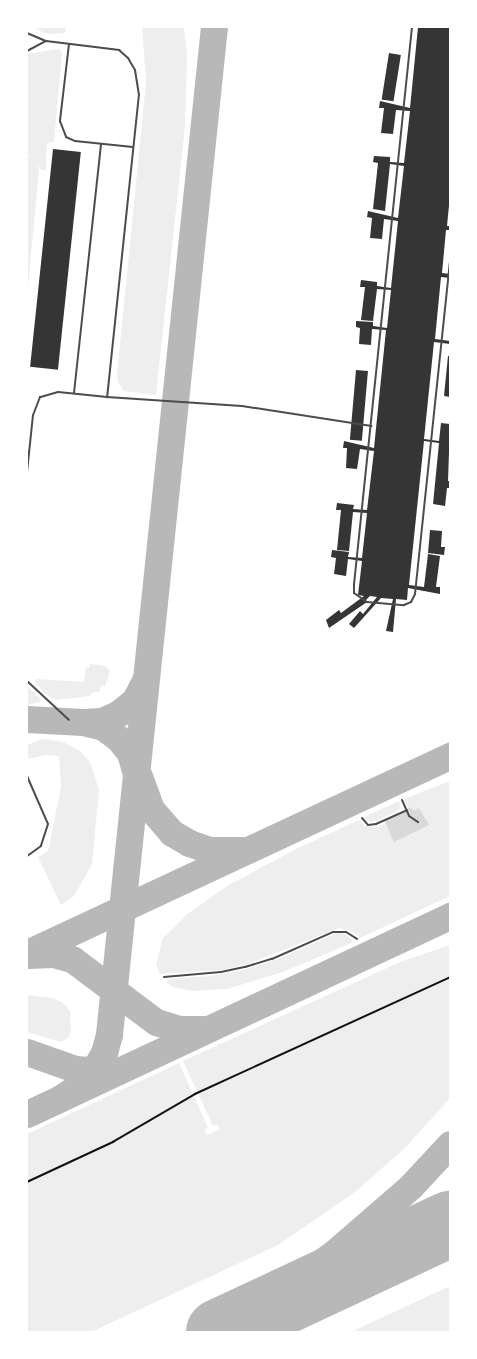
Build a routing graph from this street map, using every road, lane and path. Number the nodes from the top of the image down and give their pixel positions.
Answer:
1 (412, 27) edge
2 (27, 33) edge
3 (46, 41) junction
4 (69, 44) junction
5 (27, 51) edge
6 (101, 144) junction
7 (133, 147) junction
8 (450, 263) edge
9 (74, 393) junction
10 (107, 397) junction
11 (371, 426) junction
12 (27, 472) edge
13 (27, 681) edge
14 (69, 720) dead end
15 (27, 776) edge
16 (402, 800) dead end
17 (407, 810) junction
18 (362, 818) dead end
19 (418, 822) dead end
20 (27, 856) edge
21 (357, 939) dead end
22 (164, 976) dead end
23 (450, 977) edge
24 (27, 1182) edge

1 - 11 lane
2 - 3 lane
3 - 4 lane
3 - 5 lane
4 - 6 lane
4 - 7 lane
6 - 7 lane
6 - 9 lane
7 - 10 lane
8 - 11 lane
9 - 10 lane
9 - 12 lane
10 - 11 lane
13 - 14 lane
15 - 20 lane
16 - 17 lane
17 - 18 lane
17 - 19 lane
21 - 22 lane
23 - 24 path

